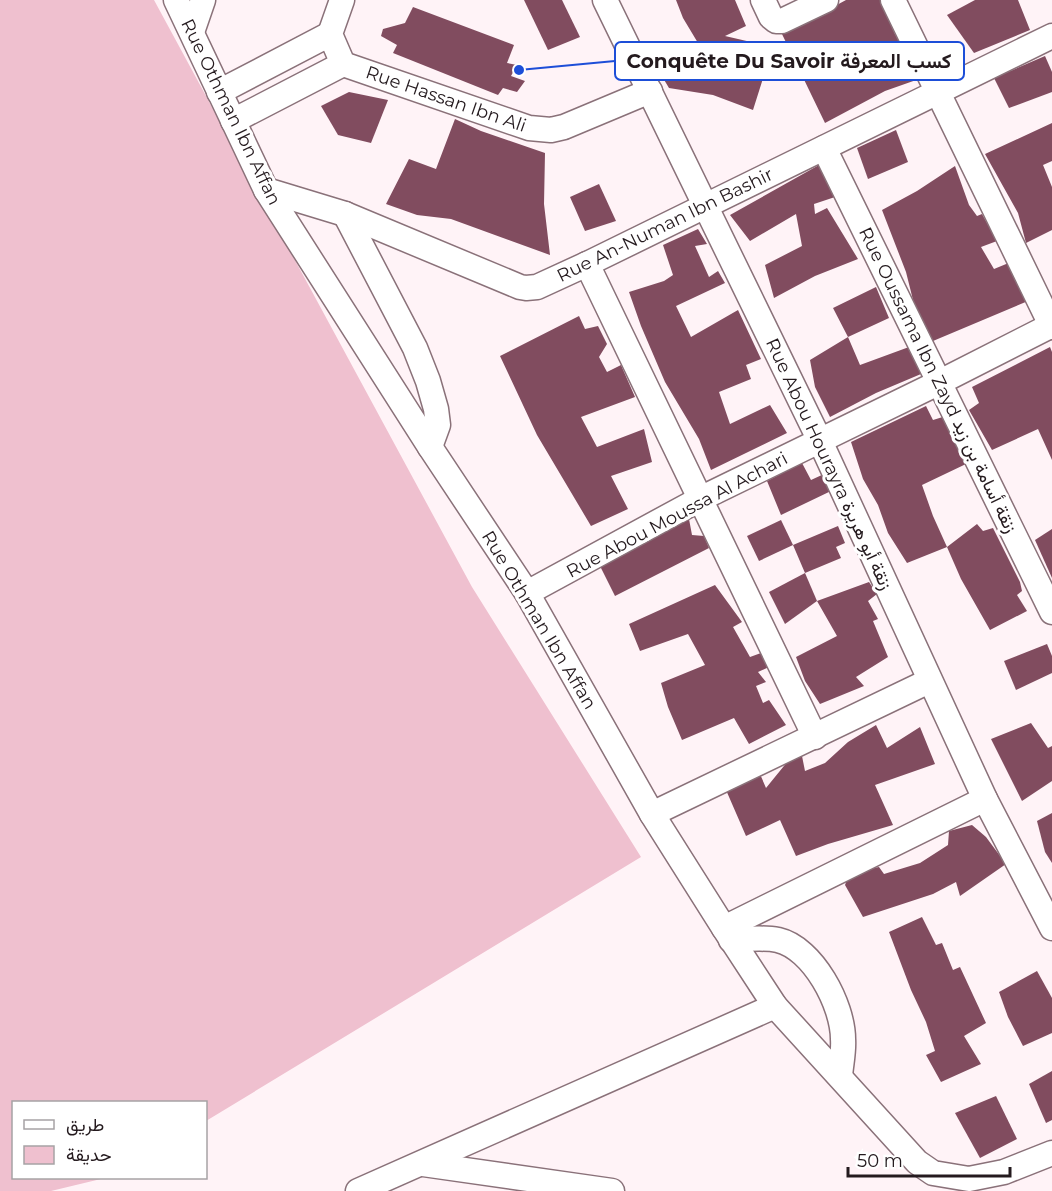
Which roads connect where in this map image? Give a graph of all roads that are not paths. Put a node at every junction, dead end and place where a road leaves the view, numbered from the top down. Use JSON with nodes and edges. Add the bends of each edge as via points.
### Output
{"nodes":[{"id":1,"x":176,"y":0,"type":"edge"},
{"id":2,"x":202,"y":0,"type":"edge"},
{"id":3,"x":342,"y":0,"type":"edge"},
{"id":4,"x":605,"y":0,"type":"edge"},
{"id":5,"x":763,"y":0,"type":"edge"},
{"id":6,"x":826,"y":0,"type":"edge"},
{"id":7,"x":893,"y":0,"type":"edge"},
{"id":8,"x":192,"y":32,"type":"junction"},
{"id":9,"x":330,"y":34,"type":"junction"},
{"id":10,"x":1052,"y":36,"type":"edge"},
{"id":11,"x":343,"y":64,"type":"junction"},
{"id":12,"x":650,"y":91,"type":"junction"},
{"id":13,"x":219,"y":92,"type":"junction"},
{"id":14,"x":939,"y":92,"type":"junction"},
{"id":15,"x":233,"y":121,"type":"junction"},
{"id":16,"x":824,"y":148,"type":"junction"},
{"id":17,"x":266,"y":190,"type":"junction"},
{"id":18,"x":706,"y":205,"type":"junction"},
{"id":19,"x":345,"y":214,"type":"junction"},
{"id":20,"x":587,"y":264,"type":"junction"},
{"id":21,"x":1052,"y":326,"type":"edge"},
{"id":22,"x":940,"y":382,"type":"junction"},
{"id":23,"x":820,"y":441,"type":"junction"},
{"id":24,"x":430,"y":447,"type":"junction"},
{"id":25,"x":700,"y":499,"type":"junction"},
{"id":26,"x":527,"y":593,"type":"junction"},
{"id":27,"x":1052,"y":612,"type":"edge"},
{"id":28,"x":929,"y":681,"type":"junction"},
{"id":29,"x":815,"y":737,"type":"junction"},
{"id":30,"x":985,"y":799,"type":"junction"},
{"id":31,"x":652,"y":814,"type":"junction"},
{"id":32,"x":1052,"y":928,"type":"edge"},
{"id":33,"x":728,"y":934,"type":"junction"},
{"id":34,"x":774,"y":1006,"type":"junction"},
{"id":35,"x":840,"y":1076,"type":"junction"},
{"id":36,"x":1052,"y":1153,"type":"edge"},
{"id":37,"x":423,"y":1164,"type":"junction"},
{"id":38,"x":931,"y":1182,"type":"edge"},
{"id":39,"x":358,"y":1191,"type":"edge"},
{"id":40,"x":611,"y":1191,"type":"edge"}],
"edges":[{"from":1,"to":8,"type":"street","name":"Rue Othman Ibn Affan"},
{"from":2,"to":8,"type":"street"},
{"from":3,"to":9,"type":"street"},
{"from":4,"to":12,"type":"street","name":"Rue Abou Hourayra زنقة أبو هريرة"},
{"from":5,"to":6,"type":"street","via":[[772,19],[782,21]]},
{"from":7,"to":14,"type":"street"},
{"from":8,"to":13,"type":"street","name":"Rue Othman Ibn Affan"},
{"from":9,"to":11,"type":"street","name":"Rue Hassan Ibn Ali"},
{"from":9,"to":13,"type":"street"},
{"from":10,"to":14,"type":"street","name":"Rue An-Numan Ibn Bashir"},
{"from":11,"to":12,"type":"street","name":"Rue Hassan Ibn Ali","via":[[537,130],[564,127]]},
{"from":11,"to":15,"type":"street","name":"Rue Hassan Ibn Ali"},
{"from":12,"to":18,"type":"street","name":"Rue Abou Hourayra زنقة أبو هريرة"},
{"from":13,"to":15,"type":"street","name":"Rue Othman Ibn Affan"},
{"from":14,"to":16,"type":"street","name":"Rue An-Numan Ibn Bashir"},
{"from":14,"to":21,"type":"street"},
{"from":15,"to":17,"type":"street","name":"Rue Othman Ibn Affan"},
{"from":16,"to":18,"type":"street","name":"Rue An-Numan Ibn Bashir"},
{"from":16,"to":22,"type":"street","name":"Rue Oussama Ibn Zayd زنقة أسامة بن زيد"},
{"from":17,"to":19,"type":"street","name":"Rue An-Numan Ibn Bashir"},
{"from":17,"to":24,"type":"street","name":"Rue Othman Ibn Affan"},
{"from":18,"to":20,"type":"street","name":"Rue An-Numan Ibn Bashir"},
{"from":18,"to":23,"type":"street","name":"Rue Abou Hourayra زنقة أبو هريرة"},
{"from":19,"to":20,"type":"street","name":"Rue An-Numan Ibn Bashir","via":[[526,288],[537,287]]},
{"from":19,"to":24,"type":"street","via":[[415,348],[428,381],[438,425]]},
{"from":20,"to":25,"type":"street"},
{"from":21,"to":22,"type":"street","name":"Rue Abou Moussa Al Achari"},
{"from":22,"to":23,"type":"street","name":"Rue Abou Moussa Al Achari"},
{"from":22,"to":27,"type":"street","name":"Rue Oussama Ibn Zayd زنقة أسامة بن زيد"},
{"from":23,"to":25,"type":"street","name":"Rue Abou Moussa Al Achari"},
{"from":23,"to":28,"type":"street","name":"Rue Abou Hourayra زنقة أبو هريرة"},
{"from":24,"to":26,"type":"street","name":"Rue Othman Ibn Affan"},
{"from":25,"to":26,"type":"street","name":"Rue Abou Moussa Al Achari"},
{"from":25,"to":29,"type":"street"},
{"from":26,"to":31,"type":"street","name":"Rue Othman Ibn Affan"},
{"from":28,"to":29,"type":"street"},
{"from":28,"to":30,"type":"street","name":"Rue Abou Hourayra زنقة أبو هريرة"},
{"from":29,"to":31,"type":"street"},
{"from":30,"to":32,"type":"street","name":"Rue Abou Hourayra زنقة أبو هريرة"},
{"from":30,"to":33,"type":"street"},
{"from":31,"to":33,"type":"street","name":"Rue Othman Ibn Affan"},
{"from":33,"to":34,"type":"street","name":"Rue Othman Ibn Affan"},
{"from":33,"to":35,"type":"street","via":[[778,940],[794,946],[811,961],[841,1018]]},
{"from":34,"to":35,"type":"street","name":"Rue Othman Ibn Affan"},
{"from":34,"to":37,"type":"street"},
{"from":35,"to":38,"type":"street","name":"Rue Othman Ibn Affan"},
{"from":36,"to":38,"type":"street","via":[[1004,1172]]},
{"from":37,"to":39,"type":"street"},
{"from":37,"to":40,"type":"street"}]}
